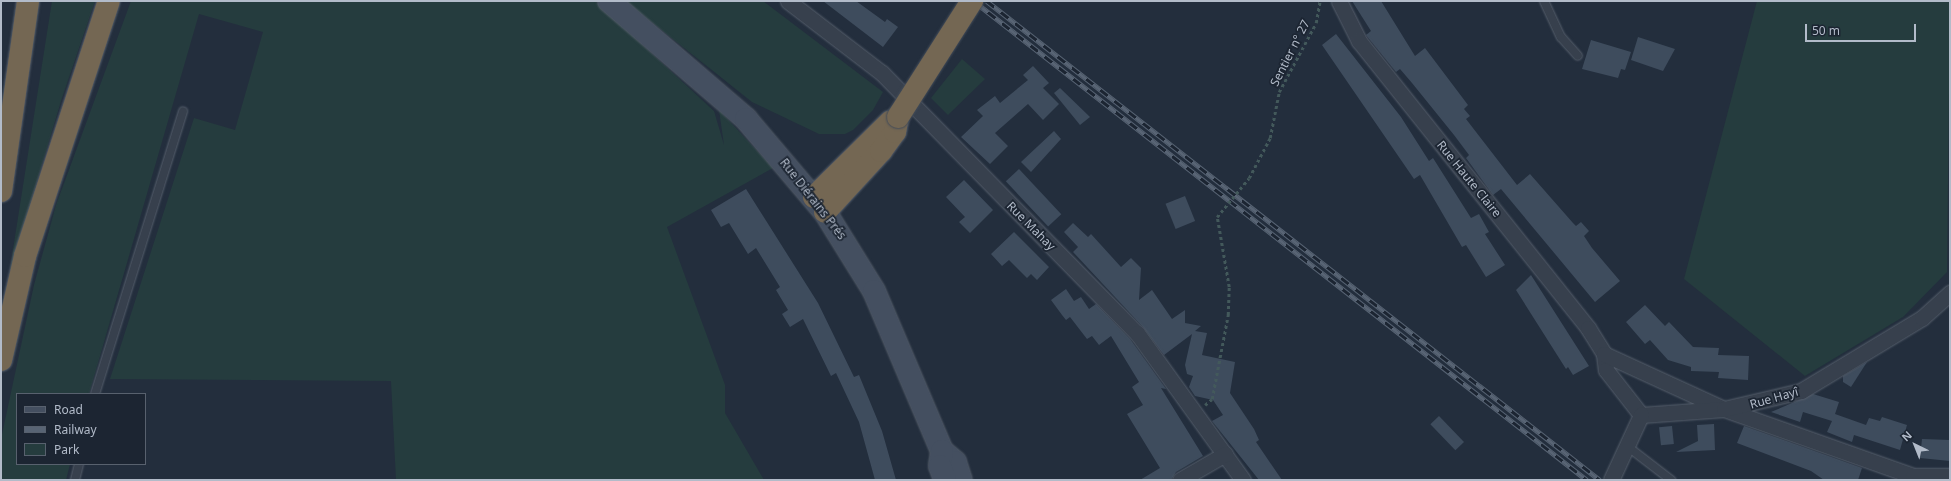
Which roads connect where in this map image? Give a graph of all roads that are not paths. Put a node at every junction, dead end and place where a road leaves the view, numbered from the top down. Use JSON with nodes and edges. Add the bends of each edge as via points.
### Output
{"nodes":[{"id":1,"x":28,"y":1,"type":"edge"},
{"id":2,"x":109,"y":1,"type":"edge"},
{"id":3,"x":609,"y":1,"type":"edge"},
{"id":4,"x":788,"y":1,"type":"edge"},
{"id":5,"x":972,"y":1,"type":"edge"},
{"id":6,"x":1339,"y":1,"type":"edge"},
{"id":7,"x":1544,"y":1,"type":"edge"},
{"id":8,"x":1578,"y":56,"type":"dead end"},
{"id":9,"x":183,"y":111,"type":"dead end"},
{"id":10,"x":1,"y":191,"type":"edge"},
{"id":11,"x":819,"y":205,"type":"junction"},
{"id":12,"x":1950,"y":293,"type":"edge"},
{"id":13,"x":1604,"y":354,"type":"junction"},
{"id":14,"x":1,"y":360,"type":"edge"},
{"id":15,"x":95,"y":393,"type":"edge"},
{"id":16,"x":1724,"y":409,"type":"junction"},
{"id":17,"x":1641,"y":415,"type":"junction"},
{"id":18,"x":1627,"y":446,"type":"junction"},
{"id":19,"x":942,"y":451,"type":"junction"},
{"id":20,"x":1225,"y":454,"type":"junction"},
{"id":21,"x":79,"y":465,"type":"edge"},
{"id":22,"x":1950,"y":476,"type":"edge"},
{"id":23,"x":75,"y":480,"type":"edge"},
{"id":24,"x":945,"y":480,"type":"edge"},
{"id":25,"x":961,"y":480,"type":"edge"},
{"id":26,"x":1180,"y":480,"type":"edge"},
{"id":27,"x":1243,"y":480,"type":"edge"},
{"id":28,"x":1611,"y":480,"type":"edge"},
{"id":29,"x":1671,"y":480,"type":"edge"}],
"edges":[{"from":1,"to":10,"type":"highway"},
{"from":2,"to":14,"type":"highway","via":[[25,256]]},
{"from":3,"to":11,"type":"main road","name":"Rue Diérains Prés","via":[[718,92]]},
{"from":4,"to":20,"type":"street","name":"Rue Mahay","via":[[882,73],[1137,333],[1197,412]]},
{"from":5,"to":11,"type":"highway","bridge":true,"via":[[893,124]]},
{"from":6,"to":13,"type":"street","name":"Rue Haute Claire","via":[[1359,41],[1583,322]]},
{"from":7,"to":8,"type":"lane","via":[[1561,37]]},
{"from":9,"to":15,"type":"lane"},
{"from":11,"to":19,"type":"main road","name":"Rue Diérains Prés","via":[[874,291]]},
{"from":12,"to":16,"type":"street","name":"Rue Hayî","via":[[1922,318],[1801,391]]},
{"from":13,"to":16,"type":"street"},
{"from":13,"to":17,"type":"street","via":[[1606,370]]},
{"from":16,"to":17,"type":"street","name":"Rue Hayî"},
{"from":16,"to":22,"type":"street","via":[[1913,476]]},
{"from":17,"to":18,"type":"street"},
{"from":18,"to":28,"type":"street"},
{"from":18,"to":29,"type":"lane"},
{"from":19,"to":24,"type":"main road","name":"Rue Diérains Prés","via":[[940,466]]},
{"from":19,"to":25,"type":"main road","name":"Rue Diérains Prés","via":[[955,462]]},
{"from":20,"to":26,"type":"street"},
{"from":20,"to":27,"type":"street","name":"Rue Mahay"},
{"from":21,"to":23,"type":"lane"}]}
